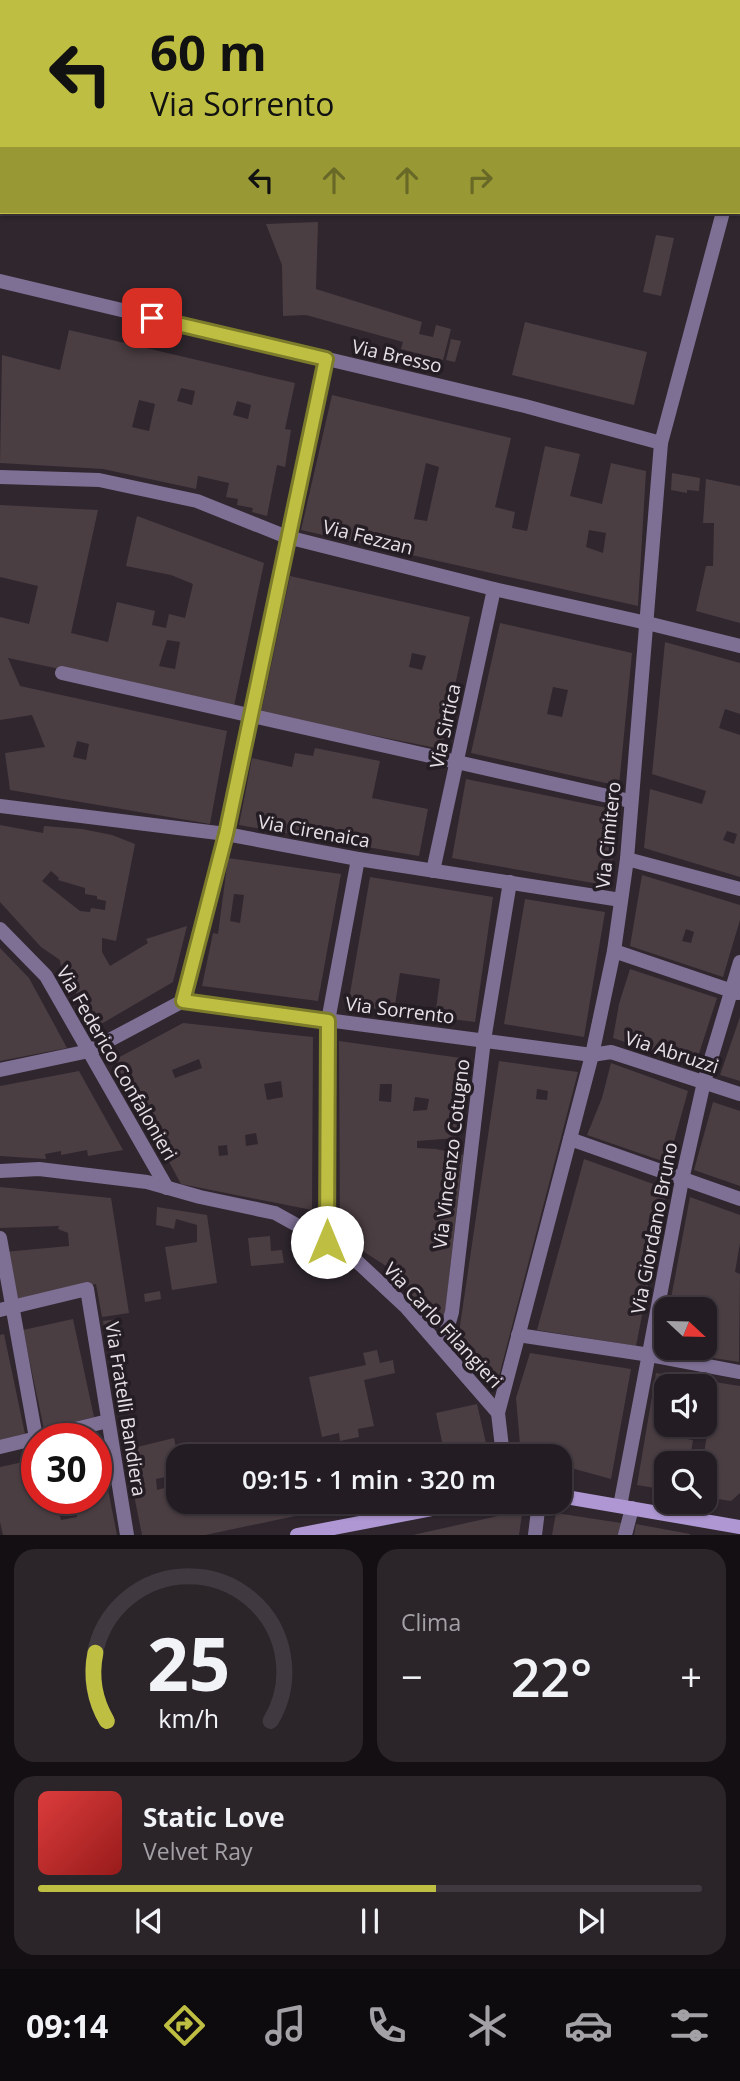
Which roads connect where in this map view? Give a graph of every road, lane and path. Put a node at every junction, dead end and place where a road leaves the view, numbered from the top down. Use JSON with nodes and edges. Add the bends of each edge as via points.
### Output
{"nodes":[{"id":1,"x":722,"y":214,"type":"edge"},
{"id":2,"x":0,"y":283,"type":"edge"},
{"id":3,"x":326,"y":359,"type":"junction"},
{"id":4,"x":661,"y":443,"type":"junction"},
{"id":5,"x":0,"y":477,"type":"edge"},
{"id":6,"x":287,"y":537,"type":"junction"},
{"id":7,"x":494,"y":589,"type":"junction"},
{"id":8,"x":647,"y":623,"type":"junction"},
{"id":9,"x":740,"y":646,"type":"edge"},
{"id":10,"x":62,"y":673,"type":"dead end"},
{"id":11,"x":250,"y":716,"type":"junction"},
{"id":12,"x":457,"y":763,"type":"junction"},
{"id":13,"x":631,"y":802,"type":"junction"},
{"id":14,"x":0,"y":805,"type":"edge"},
{"id":15,"x":226,"y":834,"type":"junction"},
{"id":16,"x":358,"y":859,"type":"junction"},
{"id":17,"x":627,"y":859,"type":"junction"},
{"id":18,"x":433,"y":871,"type":"junction"},
{"id":19,"x":510,"y":883,"type":"junction"},
{"id":20,"x":740,"y":889,"type":"edge"},
{"id":21,"x":621,"y":900,"type":"junction"},
{"id":22,"x":0,"y":929,"type":"edge"},
{"id":23,"x":614,"y":951,"type":"junction"},
{"id":24,"x":740,"y":962,"type":"edge"},
{"id":25,"x":736,"y":992,"type":"edge"},
{"id":26,"x":183,"y":1001,"type":"junction"},
{"id":27,"x":328,"y":1021,"type":"junction"},
{"id":28,"x":484,"y":1040,"type":"junction"},
{"id":29,"x":89,"y":1051,"type":"junction"},
{"id":30,"x":592,"y":1055,"type":"junction"},
{"id":31,"x":0,"y":1070,"type":"edge"},
{"id":32,"x":704,"y":1082,"type":"junction"},
{"id":33,"x":740,"y":1094,"type":"edge"},
{"id":34,"x":570,"y":1139,"type":"junction"},
{"id":35,"x":0,"y":1171,"type":"edge"},
{"id":36,"x":682,"y":1180,"type":"junction"},
{"id":37,"x":167,"y":1188,"type":"junction"},
{"id":38,"x":740,"y":1199,"type":"edge"},
{"id":39,"x":0,"y":1238,"type":"edge"},
{"id":40,"x":327,"y":1242,"type":"junction"},
{"id":41,"x":7,"y":1309,"type":"edge"},
{"id":42,"x":518,"y":1335,"type":"junction"},
{"id":43,"x":442,"y":1347,"type":"junction"},
{"id":44,"x":650,"y":1355,"type":"junction"},
{"id":45,"x":740,"y":1372,"type":"edge"},
{"id":46,"x":498,"y":1413,"type":"junction"},
{"id":47,"x":108,"y":1421,"type":"junction"},
{"id":48,"x":33,"y":1423,"type":"edge"},
{"id":49,"x":100,"y":1423,"type":"edge"},
{"id":50,"x":21,"y":1442,"type":"edge"},
{"id":51,"x":502,"y":1444,"type":"edge"},
{"id":52,"x":0,"y":1447,"type":"edge"},
{"id":53,"x":572,"y":1498,"type":"edge"},
{"id":54,"x":626,"y":1507,"type":"junction"},
{"id":55,"x":417,"y":1514,"type":"edge"},
{"id":56,"x":537,"y":1514,"type":"edge"},
{"id":57,"x":739,"y":1526,"type":"edge"},
{"id":58,"x":712,"y":1529,"type":"edge"},
{"id":59,"x":344,"y":1531,"type":"edge"},
{"id":60,"x":127,"y":1535,"type":"edge"},
{"id":61,"x":297,"y":1535,"type":"edge"},
{"id":62,"x":534,"y":1535,"type":"edge"},
{"id":63,"x":625,"y":1535,"type":"edge"}],
"edges":[{"from":1,"to":4,"type":"street","name":"Via Cimitero"},
{"from":2,"to":3,"type":"street","name":"Via Bresso"},
{"from":3,"to":4,"type":"street","name":"Via Bresso"},
{"from":3,"to":6,"type":"street"},
{"from":4,"to":8,"type":"street","name":"Via Cimitero"},
{"from":5,"to":6,"type":"street","name":"Via Fezzan","via":[[99,480],[197,501]]},
{"from":6,"to":7,"type":"street","name":"Via Fezzan"},
{"from":6,"to":11,"type":"street"},
{"from":7,"to":8,"type":"street","name":"Via Fezzan"},
{"from":7,"to":12,"type":"street","name":"Via Sirtica"},
{"from":8,"to":9,"type":"street","name":"Via Fezzan"},
{"from":8,"to":13,"type":"street","name":"Via Cimitero"},
{"from":10,"to":11,"type":"street"},
{"from":11,"to":12,"type":"street"},
{"from":11,"to":15,"type":"street"},
{"from":12,"to":13,"type":"street"},
{"from":12,"to":18,"type":"street","name":"Via Sirtica"},
{"from":13,"to":17,"type":"street","name":"Via Cimitero"},
{"from":14,"to":15,"type":"street","name":"Via Cirenaica"},
{"from":15,"to":16,"type":"street","name":"Via Cirenaica"},
{"from":15,"to":26,"type":"street"},
{"from":16,"to":18,"type":"street","name":"Via Cirenaica"},
{"from":16,"to":27,"type":"street"},
{"from":17,"to":20,"type":"street"},
{"from":17,"to":21,"type":"street","name":"Via Cimitero"},
{"from":18,"to":19,"type":"street","name":"Via Cirenaica"},
{"from":19,"to":21,"type":"street","name":"Via Cirenaica"},
{"from":19,"to":28,"type":"street","name":"Via Vincenzo Cotugno"},
{"from":21,"to":23,"type":"street","name":"Via Cimitero"},
{"from":22,"to":29,"type":"street","name":"Via Federico Confalonieri","via":[[46,976]]},
{"from":23,"to":25,"type":"street"},
{"from":23,"to":30,"type":"street","name":"Via Cimitero"},
{"from":24,"to":25,"type":"street","name":"Via Giordano Bruno"},
{"from":25,"to":32,"type":"street","name":"Via Giordano Bruno"},
{"from":26,"to":27,"type":"street","name":"Via Sorrento"},
{"from":26,"to":29,"type":"street"},
{"from":27,"to":28,"type":"street","name":"Via Sorrento"},
{"from":27,"to":40,"type":"street"},
{"from":28,"to":30,"type":"street","name":"Via Sorrento"},
{"from":28,"to":43,"type":"street","name":"Via Vincenzo Cotugno","via":[[452,1312]]},
{"from":29,"to":31,"type":"street"},
{"from":29,"to":37,"type":"street","name":"Via Federico Confalonieri"},
{"from":30,"to":32,"type":"street","name":"Via Abruzzi","via":[[611,1052]]},
{"from":30,"to":34,"type":"street","name":"Via Cimitero"},
{"from":32,"to":33,"type":"street","name":"Via Abruzzi"},
{"from":32,"to":36,"type":"street","name":"Via Giordano Bruno"},
{"from":34,"to":36,"type":"street"},
{"from":34,"to":42,"type":"street","name":"Via Cimitero"},
{"from":35,"to":37,"type":"street","name":"Via Carlo Filangieri","via":[[39,1169]]},
{"from":36,"to":38,"type":"street"},
{"from":36,"to":44,"type":"street","name":"Via Giordano Bruno"},
{"from":37,"to":40,"type":"street","name":"Via Carlo Filangieri","via":[[275,1213]]},
{"from":39,"to":41,"type":"street"},
{"from":40,"to":43,"type":"street","name":"Via Carlo Filangieri","via":[[349,1254]]},
{"from":41,"to":47,"type":"street","name":"Via Fratelli Bandiera","via":[[87,1289]]},
{"from":41,"to":48,"type":"street"},
{"from":42,"to":44,"type":"street"},
{"from":42,"to":46,"type":"street","name":"Via Cimitero"},
{"from":43,"to":46,"type":"street","name":"Via Carlo Filangieri"},
{"from":44,"to":45,"type":"street"},
{"from":44,"to":54,"type":"street","name":"Via Giordano Bruno"},
{"from":46,"to":51,"type":"street","name":"Via Cimitero"},
{"from":47,"to":49,"type":"street"},
{"from":47,"to":60,"type":"street","name":"Via Fratelli Bandiera"},
{"from":50,"to":52,"type":"street"},
{"from":53,"to":54,"type":"street"},
{"from":54,"to":58,"type":"street"},
{"from":54,"to":63,"type":"street","name":"Via Giordano Bruno"},
{"from":55,"to":59,"type":"street"},
{"from":56,"to":62,"type":"street"},
{"from":57,"to":58,"type":"street"},
{"from":59,"to":61,"type":"street"}]}
